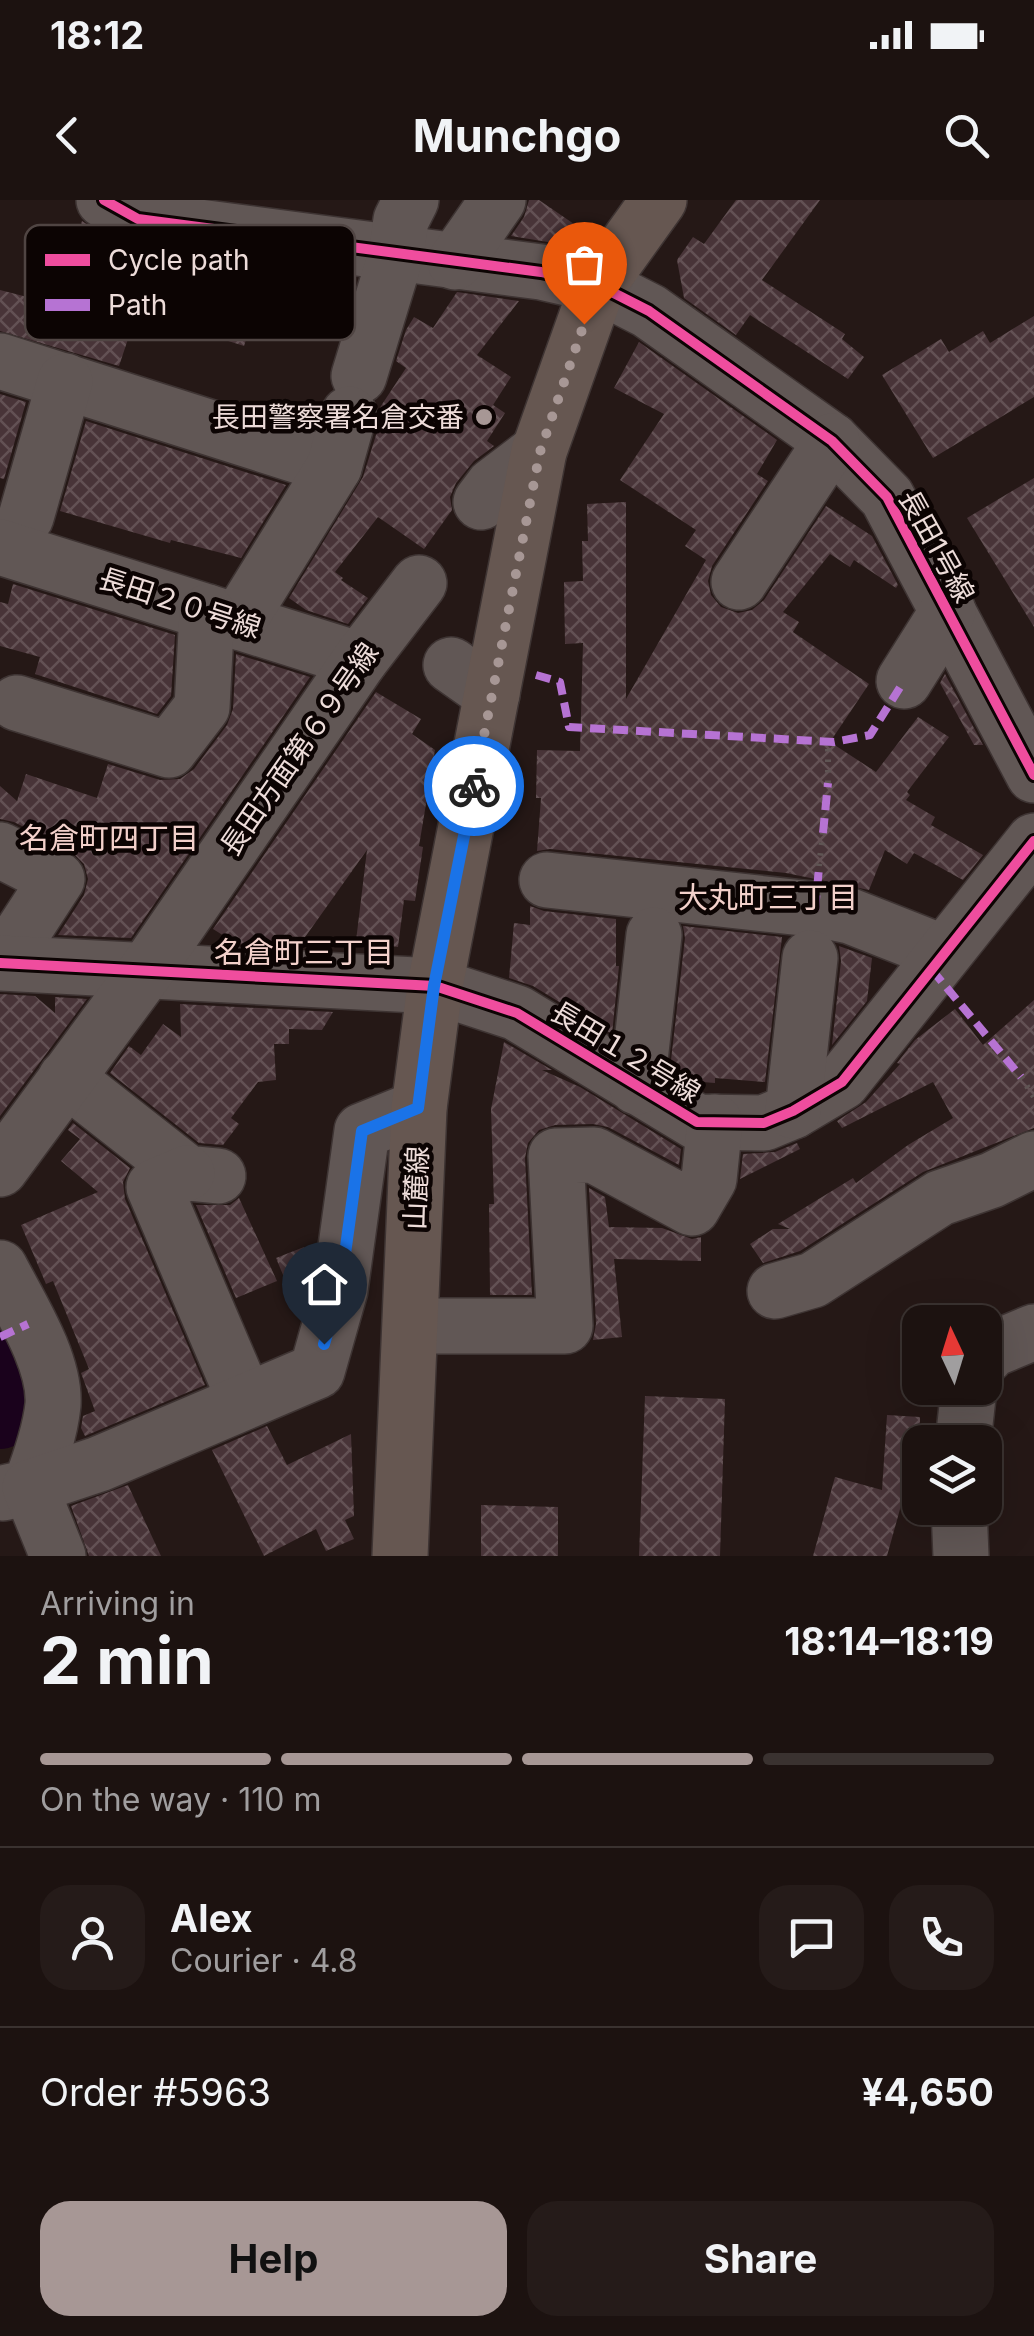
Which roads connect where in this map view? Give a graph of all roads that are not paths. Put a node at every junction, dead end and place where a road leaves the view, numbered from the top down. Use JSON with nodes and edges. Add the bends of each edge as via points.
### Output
{"nodes":[{"id":1,"x":104,"y":200,"type":"edge"},
{"id":2,"x":411,"y":200,"type":"edge"},
{"id":3,"x":498,"y":200,"type":"edge"},
{"id":4,"x":659,"y":200,"type":"edge"},
{"id":5,"x":182,"y":225,"type":"edge"},
{"id":6,"x":355,"y":248,"type":"edge"},
{"id":7,"x":396,"y":254,"type":"junction"},
{"id":8,"x":454,"y":262,"type":"junction"},
{"id":9,"x":598,"y":285,"type":"junction"},
{"id":10,"x":0,"y":361,"type":"edge"},
{"id":11,"x":65,"y":381,"type":"junction"},
{"id":12,"x":832,"y":442,"type":"junction"},
{"id":13,"x":540,"y":452,"type":"junction"},
{"id":14,"x":334,"y":467,"type":"junction"},
{"id":15,"x":480,"y":502,"type":"dead end"},
{"id":16,"x":13,"y":532,"type":"edge"},
{"id":17,"x":739,"y":582,"type":"dead end"},
{"id":18,"x":948,"y":610,"type":"junction"},
{"id":19,"x":223,"y":617,"type":"junction"},
{"id":20,"x":389,"y":622,"type":"joint"},
{"id":21,"x":904,"y":681,"type":"dead end"},
{"id":22,"x":17,"y":704,"type":"dead end"},
{"id":23,"x":1034,"y":774,"type":"edge"},
{"id":24,"x":1034,"y":840,"type":"edge"},
{"id":25,"x":0,"y":850,"type":"edge"},
{"id":26,"x":547,"y":880,"type":"dead end"},
{"id":27,"x":654,"y":934,"type":"dead end"},
{"id":28,"x":944,"y":953,"type":"junction"},
{"id":29,"x":810,"y":958,"type":"dead end"},
{"id":30,"x":2,"y":962,"type":"edge"},
{"id":31,"x":146,"y":971,"type":"junction"},
{"id":32,"x":434,"y":986,"type":"junction"},
{"id":33,"x":66,"y":1078,"type":"junction"},
{"id":34,"x":637,"y":1087,"type":"junction"},
{"id":35,"x":418,"y":1108,"type":"junction"},
{"id":36,"x":793,"y":1111,"type":"junction"},
{"id":37,"x":715,"y":1122,"type":"junction"},
{"id":38,"x":1034,"y":1159,"type":"edge"},
{"id":39,"x":0,"y":1169,"type":"edge"},
{"id":40,"x":0,"y":1268,"type":"edge"},
{"id":41,"x":775,"y":1292,"type":"dead end"},
{"id":42,"x":411,"y":1326,"type":"junction"},
{"id":43,"x":1034,"y":1332,"type":"edge"},
{"id":44,"x":1002,"y":1345,"type":"edge"},
{"id":45,"x":245,"y":1400,"type":"junction"},
{"id":46,"x":15,"y":1490,"type":"edge"},
{"id":47,"x":960,"y":1525,"type":"edge"},
{"id":48,"x":58,"y":1556,"type":"edge"},
{"id":49,"x":400,"y":1556,"type":"edge"},
{"id":50,"x":961,"y":1556,"type":"edge"}],
"edges":[{"from":1,"to":5,"type":"street","name":"長田1号線","via":[[138,219]]},
{"from":2,"to":7,"type":"street"},
{"from":3,"to":8,"type":"street"},
{"from":4,"to":9,"type":"main road","name":"山麓線"},
{"from":6,"to":7,"type":"street","name":"長田1号線"},
{"from":7,"to":8,"type":"street","name":"長田1号線"},
{"from":7,"to":14,"type":"street"},
{"from":8,"to":9,"type":"street","name":"長田1号線"},
{"from":9,"to":12,"type":"street","name":"長田1号線","via":[[649,311]]},
{"from":9,"to":13,"type":"main road","name":"山麓線"},
{"from":10,"to":11,"type":"street"},
{"from":11,"to":14,"type":"street"},
{"from":11,"to":16,"type":"street"},
{"from":12,"to":17,"type":"street"},
{"from":12,"to":18,"type":"street","name":"長田1号線","via":[[888,497]]},
{"from":13,"to":15,"type":"street"},
{"from":13,"to":32,"type":"main road","name":"山麓線","via":[[472,679]]},
{"from":14,"to":19,"type":"street"},
{"from":16,"to":19,"type":"street","name":"長田２０号線"},
{"from":18,"to":21,"type":"street"},
{"from":18,"to":23,"type":"street","name":"長田1号線"},
{"from":19,"to":20,"type":"street","name":"長田２０号線"},
{"from":19,"to":22,"type":"street","via":[[202,706],[169,750]]},
{"from":20,"to":31,"type":"street","name":"長田方面第６９号線"},
{"from":24,"to":28,"type":"street","name":"長田１２号線"},
{"from":25,"to":30,"type":"street","via":[[57,879]]},
{"from":26,"to":28,"type":"street","via":[[821,910]]},
{"from":27,"to":34,"type":"street"},
{"from":28,"to":36,"type":"street","name":"長田１２号線","via":[[842,1082]]},
{"from":29,"to":36,"type":"street"},
{"from":30,"to":31,"type":"street","name":"長田１２号線"},
{"from":31,"to":32,"type":"street","name":"長田１２号線"},
{"from":31,"to":33,"type":"street","name":"長田方面第６９号線"},
{"from":32,"to":34,"type":"street","name":"長田１２号線","via":[[517,1013]]},
{"from":32,"to":35,"type":"main road","name":"山麓線"},
{"from":33,"to":39,"type":"street","name":"長田方面第６９号線"},
{"from":33,"to":45,"type":"street","via":[[203,1174],[154,1188]]},
{"from":34,"to":37,"type":"street","name":"長田１２号線","via":[[697,1122]]},
{"from":35,"to":42,"type":"main road","name":"山麓線"},
{"from":35,"to":45,"type":"street","via":[[362,1131],[340,1290],[317,1370]]},
{"from":36,"to":37,"type":"street","name":"長田１２号線","via":[[764,1122]]},
{"from":37,"to":42,"type":"street","via":[[709,1179],[692,1208],[594,1155],[556,1156],[565,1326]]},
{"from":38,"to":41,"type":"street","via":[[940,1198],[813,1280]]},
{"from":40,"to":46,"type":"street","via":[[43,1354],[53,1402],[44,1453]]},
{"from":42,"to":49,"type":"main road","name":"山麓線"},
{"from":43,"to":44,"type":"street"},
{"from":45,"to":46,"type":"street","via":[[98,1464]]},
{"from":46,"to":48,"type":"street"},
{"from":47,"to":50,"type":"street"}]}
